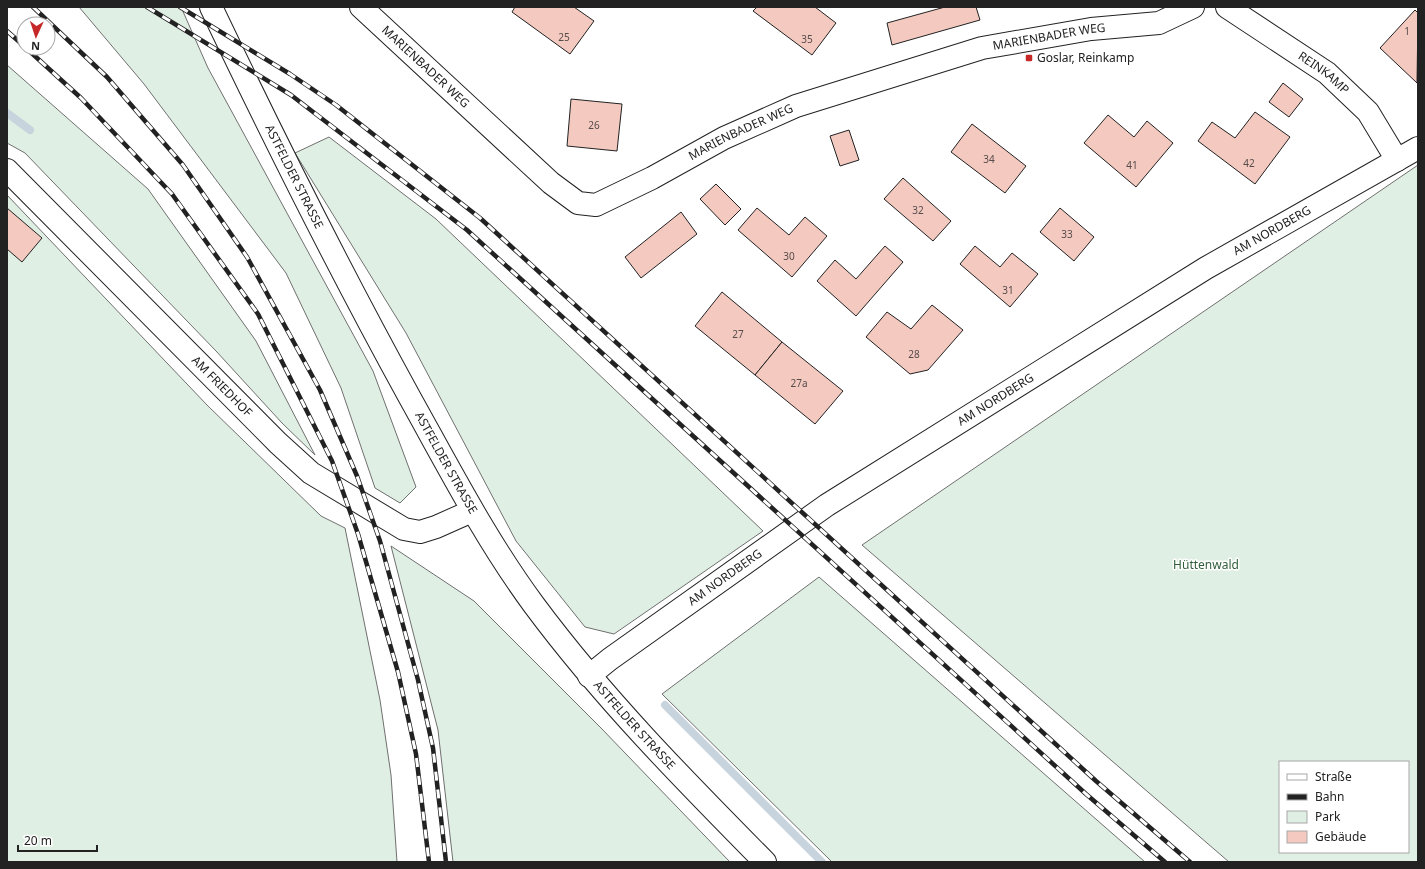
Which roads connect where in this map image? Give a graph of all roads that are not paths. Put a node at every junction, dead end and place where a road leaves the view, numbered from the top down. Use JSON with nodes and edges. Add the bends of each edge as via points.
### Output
{"nodes":[{"id":1,"x":211,"y":7,"type":"edge"},
{"id":2,"x":361,"y":7,"type":"edge"},
{"id":3,"x":1192,"y":7,"type":"edge"},
{"id":4,"x":1227,"y":7,"type":"edge"},
{"id":5,"x":1418,"y":148,"type":"edge"},
{"id":6,"x":1397,"y":160,"type":"junction"},
{"id":7,"x":7,"y":170,"type":"edge"},
{"id":8,"x":472,"y":511,"type":"junction"},
{"id":9,"x":589,"y":676,"type":"junction"},
{"id":10,"x":765,"y":862,"type":"edge"}],
"edges":[{"from":1,"to":8,"type":"street","name":"ASTFELDER STRASSE","via":[[309,209]]},
{"from":2,"to":3,"type":"street","name":"MARIENBADER WEG","via":[[551,183],[578,203],[596,204],[652,178],[724,138],[796,106],[982,48],[1091,29],[1159,23]]},
{"from":4,"to":6,"type":"street","name":"REINKAMP","via":[[1327,73],[1368,112]]},
{"from":5,"to":6,"type":"street","name":"AM NORDBERG"},
{"from":6,"to":9,"type":"street","name":"AM NORDBERG","via":[[1206,268],[826,505]]},
{"from":7,"to":8,"type":"street","name":"AM FRIEDHOF","via":[[278,443],[312,473],[404,529],[420,532]]},
{"from":8,"to":9,"type":"street","name":"ASTFELDER STRASSE","via":[[534,605]]},
{"from":9,"to":10,"type":"street","name":"ASTFELDER STRASSE","via":[[669,764]]}]}
